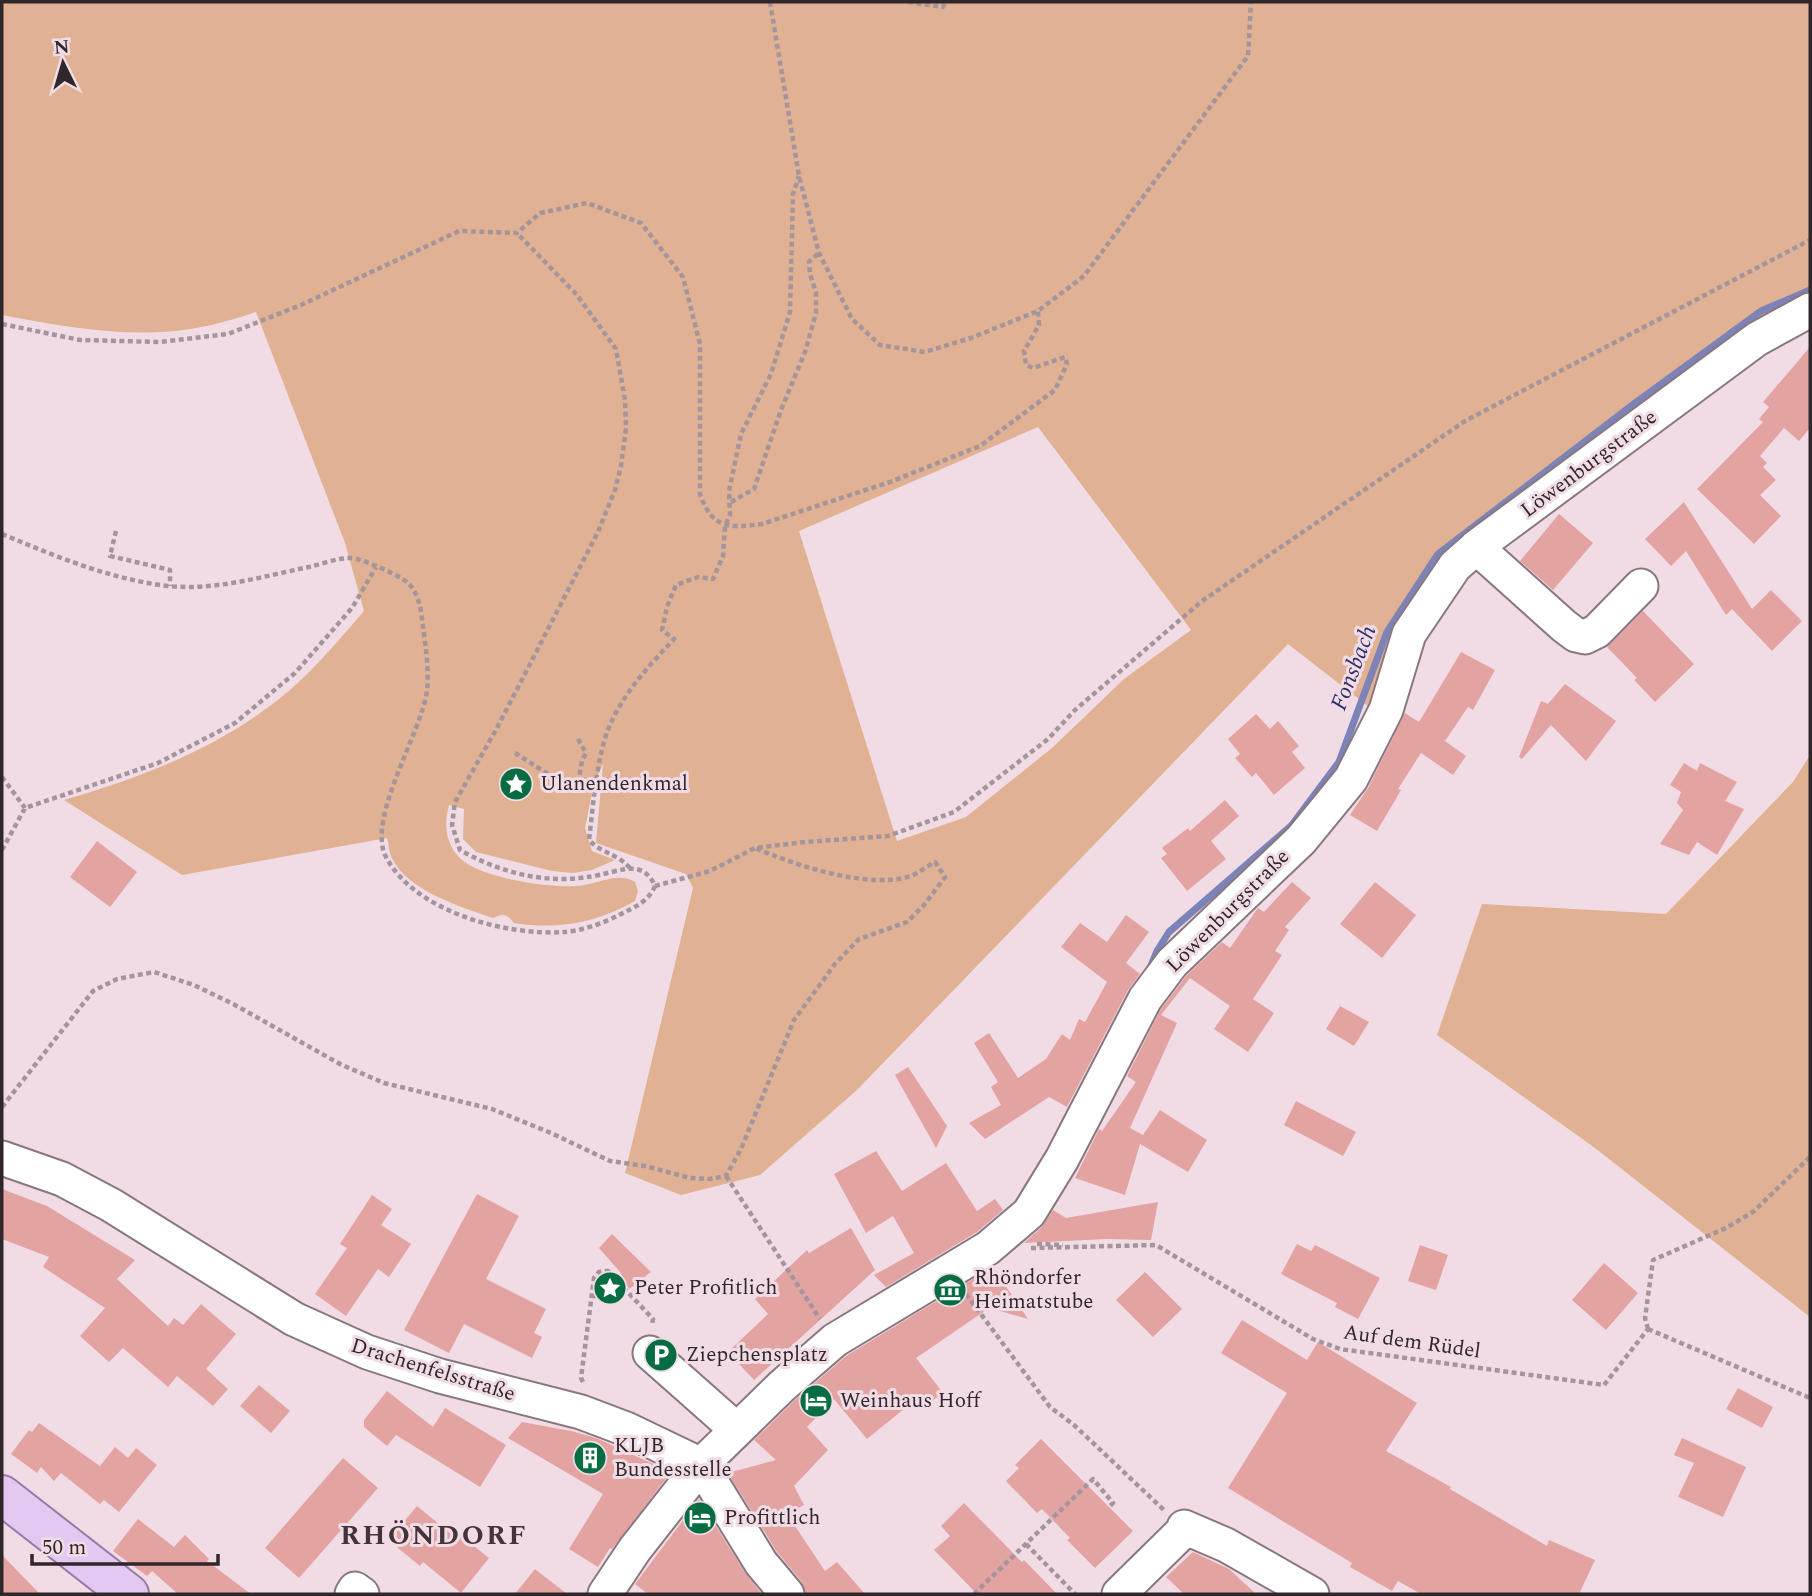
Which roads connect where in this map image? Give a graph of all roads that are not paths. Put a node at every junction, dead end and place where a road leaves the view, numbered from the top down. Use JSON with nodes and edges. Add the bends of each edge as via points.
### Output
{"nodes":[{"id":1,"x":1810,"y":310,"type":"edge"},
{"id":2,"x":1476,"y":547,"type":"junction"},
{"id":3,"x":1641,"y":586,"type":"dead end"},
{"id":4,"x":2,"y":1158,"type":"edge"},
{"id":5,"x":650,"y":1353,"type":"dead end"},
{"id":6,"x":737,"y":1430,"type":"junction"},
{"id":7,"x":701,"y":1465,"type":"junction"},
{"id":8,"x":2,"y":1495,"type":"edge"},
{"id":9,"x":129,"y":1594,"type":"edge"},
{"id":10,"x":352,"y":1594,"type":"edge"},
{"id":11,"x":362,"y":1594,"type":"edge"},
{"id":12,"x":605,"y":1594,"type":"edge"},
{"id":13,"x":787,"y":1594,"type":"edge"},
{"id":14,"x":1119,"y":1594,"type":"edge"},
{"id":15,"x":1312,"y":1594,"type":"edge"}],
"edges":[{"from":1,"to":2,"type":"street","name":"Löwenburgstraße","via":[[1757,338]]},
{"from":2,"to":3,"type":"street","via":[[1576,635],[1585,637],[1597,631]]},
{"from":2,"to":6,"type":"street","name":"Löwenburgstraße","via":[[1455,566],[1409,634],[1386,710],[1351,779],[1301,840],[1172,962],[1145,999],[1029,1213],[991,1245],[835,1340]]},
{"from":4,"to":7,"type":"street","name":"Drachenfelsstraße","via":[[62,1179],[111,1205],[294,1319],[367,1352],[581,1412]]},
{"from":5,"to":6,"type":"street"},
{"from":6,"to":7,"type":"street","name":"Löwenburgstraße"},
{"from":7,"to":12,"type":"street","name":"Löwenburgstraße"},
{"from":7,"to":13,"type":"street","via":[[761,1563]]},
{"from":8,"to":9,"type":"main road"},
{"from":10,"to":11,"type":"street","via":[[355,1589]]},
{"from":14,"to":15,"type":"street","via":[[1184,1527],[1226,1545]]}]}
